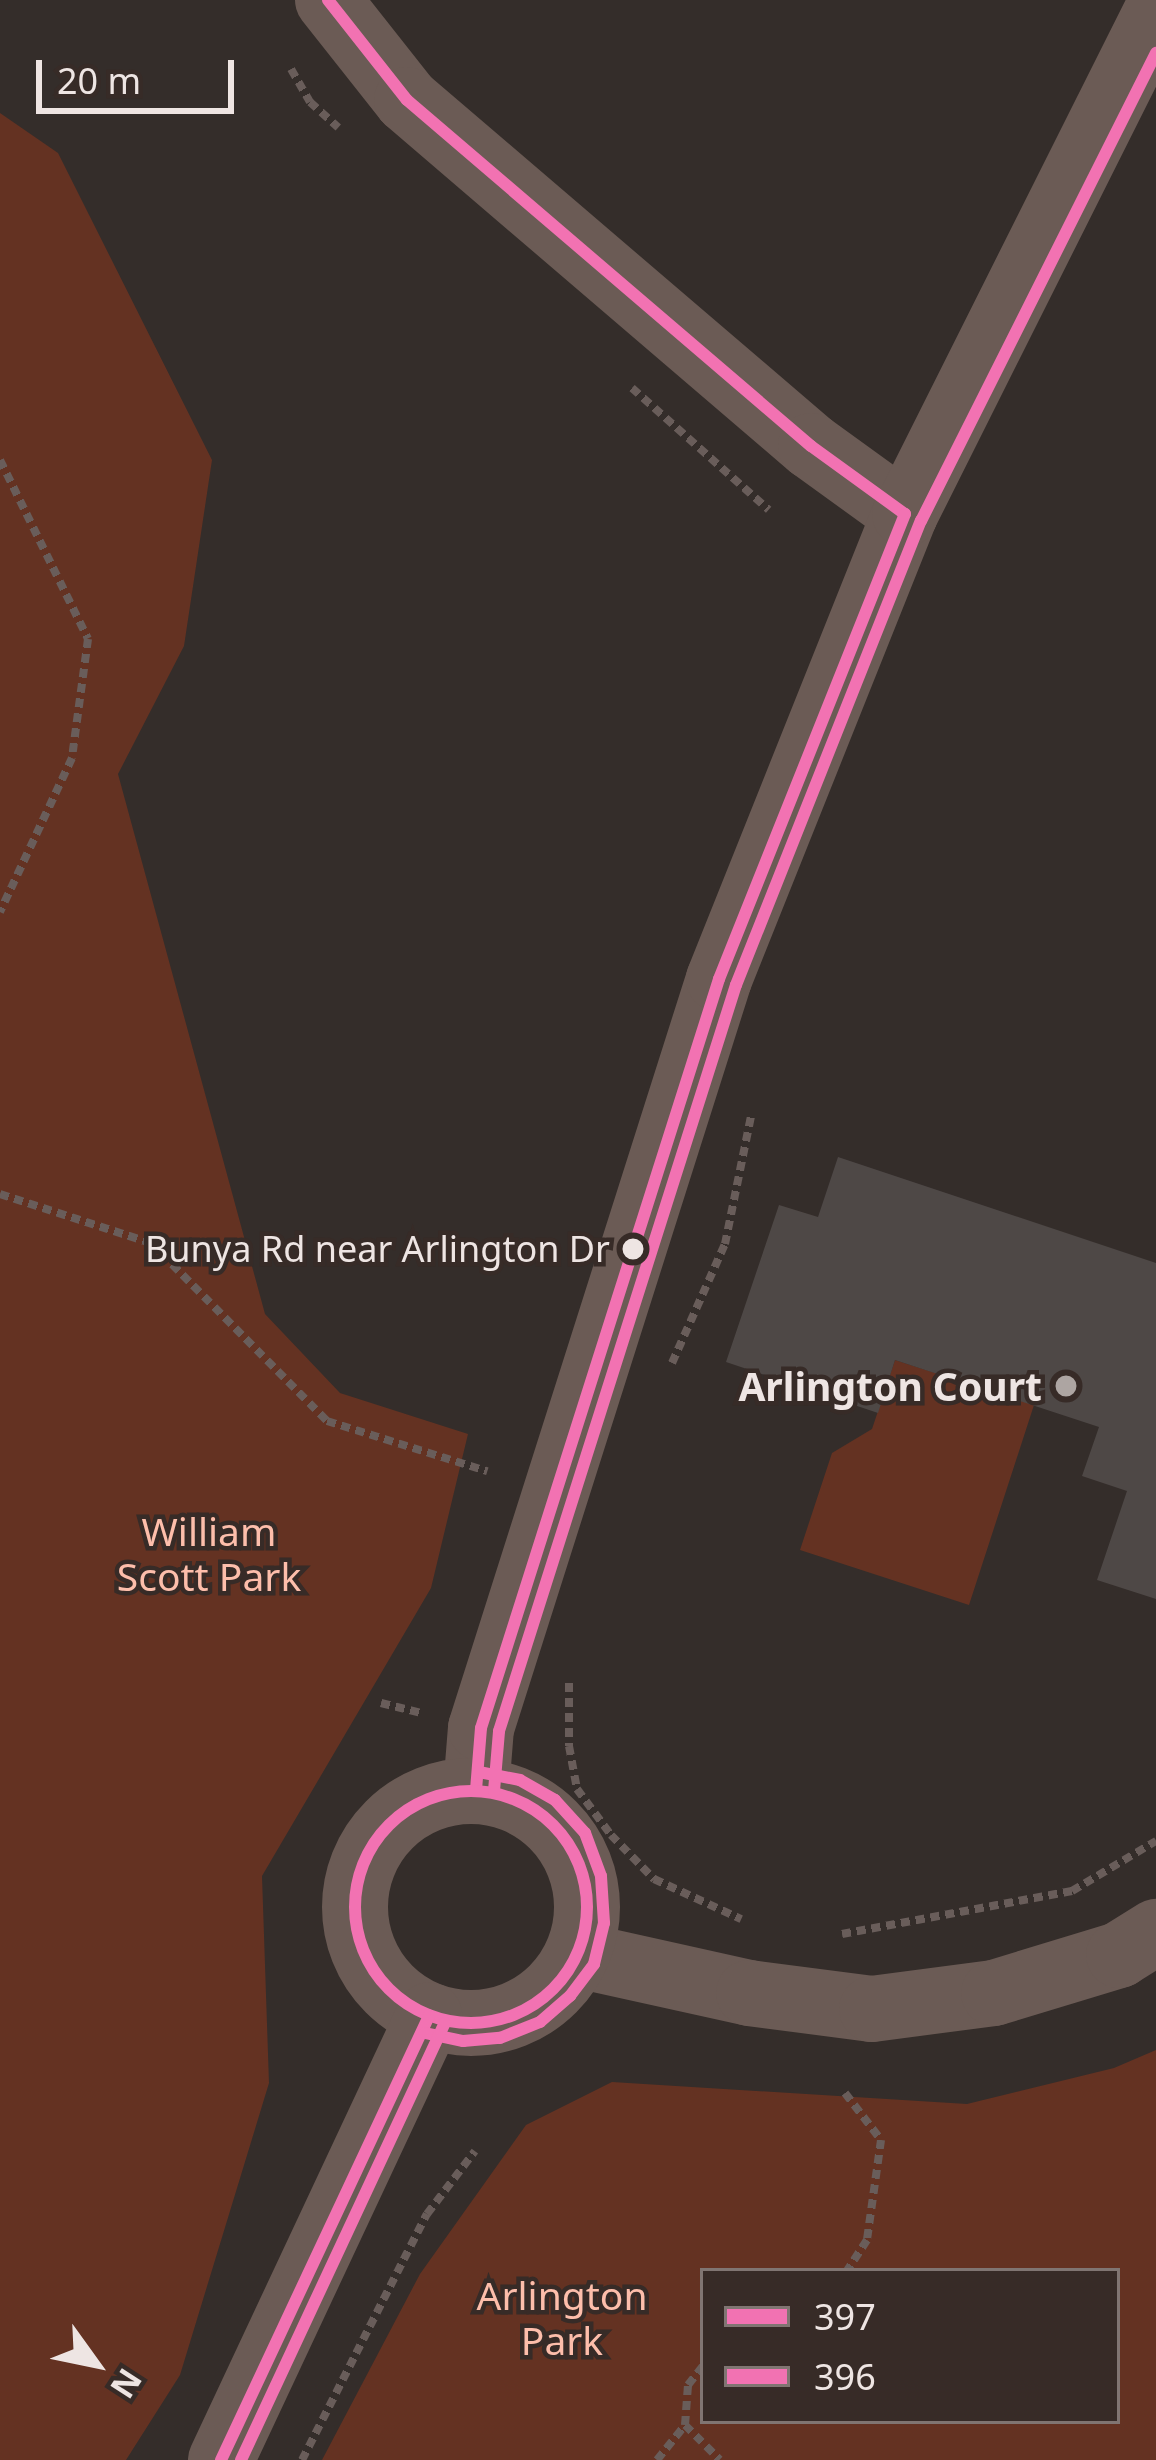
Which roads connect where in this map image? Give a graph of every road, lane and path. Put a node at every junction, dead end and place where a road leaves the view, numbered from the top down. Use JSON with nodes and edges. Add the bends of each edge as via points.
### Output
{"nodes":[{"id":1,"x":328,"y":0,"type":"edge"},
{"id":2,"x":1156,"y":14,"type":"edge"},
{"id":3,"x":0,"y":460,"type":"edge"},
{"id":4,"x":905,"y":514,"type":"junction"},
{"id":5,"x":0,"y":912,"type":"edge"},
{"id":6,"x":0,"y":1194,"type":"edge"},
{"id":7,"x":487,"y":1471,"type":"dead end"},
{"id":8,"x":569,"y":1746,"type":"dead end"},
{"id":9,"x":476,"y":1790,"type":"junction"},
{"id":10,"x":1156,"y":1840,"type":"edge"},
{"id":11,"x":751,"y":1924,"type":"dead end"},
{"id":12,"x":1156,"y":1932,"type":"edge"},
{"id":13,"x":825,"y":1940,"type":"dead end"},
{"id":14,"x":578,"y":1955,"type":"junction"},
{"id":15,"x":429,"y":2015,"type":"junction"},
{"id":16,"x":845,"y":2093,"type":"dead end"},
{"id":17,"x":475,"y":2151,"type":"dead end"},
{"id":18,"x":849,"y":2268,"type":"edge"},
{"id":19,"x":700,"y":2370,"type":"edge"},
{"id":20,"x":685,"y":2425,"type":"junction"},
{"id":21,"x":221,"y":2460,"type":"edge"},
{"id":22,"x":302,"y":2460,"type":"edge"},
{"id":23,"x":657,"y":2460,"type":"edge"},
{"id":24,"x":720,"y":2460,"type":"edge"}],
"edges":[{"from":1,"to":4,"type":"street","via":[[407,100],[811,446]]},
{"from":2,"to":4,"type":"street"},
{"from":3,"to":5,"type":"path","via":[[88,638],[72,758]]},
{"from":4,"to":9,"type":"street","via":[[719,979],[481,1728]]},
{"from":6,"to":7,"type":"path","via":[[151,1244],[327,1421]]},
{"from":8,"to":11,"type":"path","via":[[578,1789],[654,1880]]},
{"from":9,"to":14,"type":"street","via":[[513,1797],[546,1816],[571,1845],[587,1918]]},
{"from":9,"to":15,"type":"street","via":[[440,1794],[407,1810],[380,1834],[359,1884],[359,1937],[373,1971]]},
{"from":10,"to":13,"type":"path","via":[[1072,1891]]},
{"from":12,"to":14,"type":"street","via":[[1118,1955],[994,1993],[872,2009],[749,1993]]},
{"from":14,"to":15,"type":"street","via":[[531,2007],[463,2023]]},
{"from":15,"to":21,"type":"street"},
{"from":16,"to":18,"type":"path","via":[[881,2140],[867,2240]]},
{"from":17,"to":22,"type":"path","via":[[427,2214]]},
{"from":19,"to":20,"type":"path","via":[[688,2385]]},
{"from":20,"to":23,"type":"path"},
{"from":20,"to":24,"type":"path"}]}
